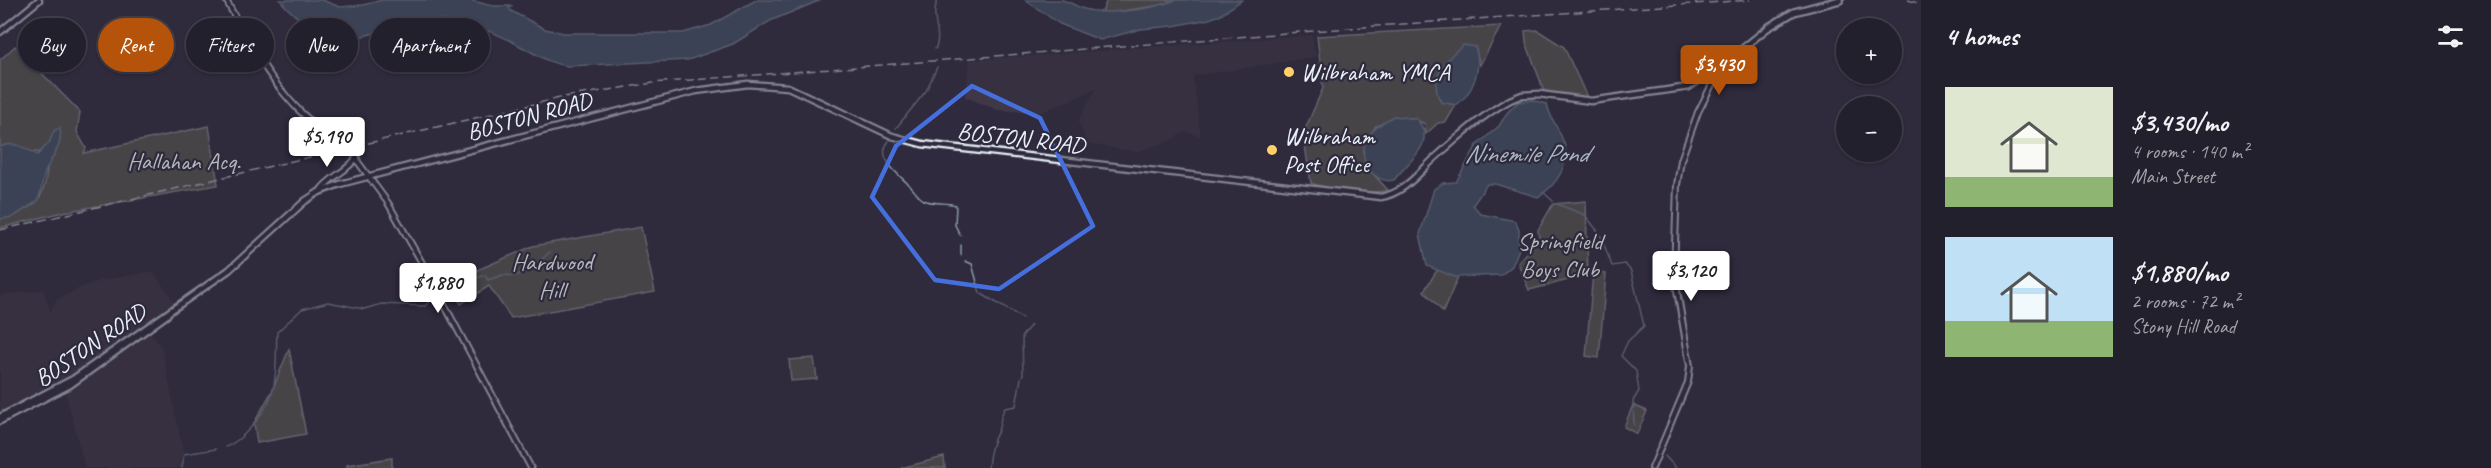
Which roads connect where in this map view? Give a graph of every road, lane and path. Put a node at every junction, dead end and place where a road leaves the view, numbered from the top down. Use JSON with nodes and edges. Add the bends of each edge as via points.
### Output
{"nodes":[{"id":1,"x":39,"y":0,"type":"edge"},
{"id":2,"x":226,"y":0,"type":"edge"},
{"id":3,"x":1840,"y":0,"type":"edge"},
{"id":4,"x":1769,"y":27,"type":"joint"},
{"id":5,"x":0,"y":32,"type":"edge"},
{"id":6,"x":1722,"y":65,"type":"junction"},
{"id":7,"x":356,"y":157,"type":"junction"},
{"id":8,"x":369,"y":177,"type":"junction"},
{"id":9,"x":319,"y":192,"type":"junction"},
{"id":10,"x":0,"y":419,"type":"edge"},
{"id":11,"x":531,"y":468,"type":"edge"},
{"id":12,"x":1652,"y":468,"type":"edge"}],
"edges":[{"from":1,"to":5,"type":"main road"},
{"from":2,"to":7,"type":"main road","via":[[286,97],[324,132],[350,130]]},
{"from":3,"to":4,"type":"highway","name":"BOSTON ROAD","via":[[1794,12]]},
{"from":4,"to":6,"type":"main road","name":"BOSTON ROAD"},
{"from":6,"to":8,"type":"main road","name":"BOSTON ROAD","via":[[1682,88],[1591,101],[1539,94],[1514,98],[1437,156],[1405,186],[1381,197],[922,144],[892,136],[796,89],[768,84],[696,91]]},
{"from":6,"to":12,"type":"main road","via":[[1698,112],[1678,173],[1674,269],[1690,366],[1684,391]]},
{"from":7,"to":8,"type":"main road"},
{"from":7,"to":9,"type":"main road"},
{"from":8,"to":9,"type":"main road","name":"BOSTON ROAD"},
{"from":8,"to":11,"type":"main road","via":[[440,294]]},
{"from":9,"to":10,"type":"main road","name":"BOSTON ROAD","via":[[298,206],[240,261],[70,385]]}]}
